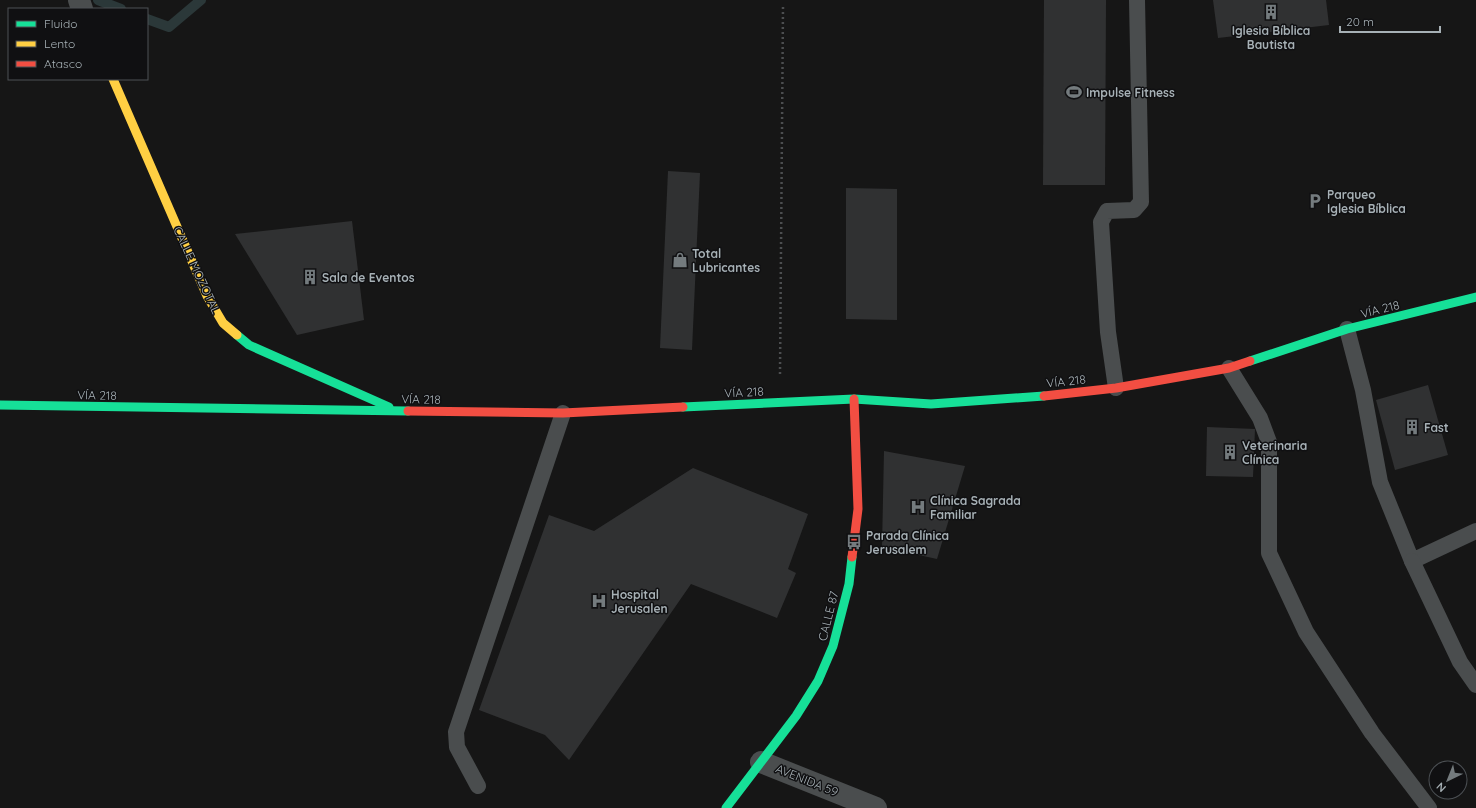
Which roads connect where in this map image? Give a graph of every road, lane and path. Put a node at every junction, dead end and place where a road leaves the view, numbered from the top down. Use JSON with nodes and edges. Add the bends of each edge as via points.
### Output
{"nodes":[{"id":1,"x":1137,"y":0,"type":"edge"},
{"id":2,"x":783,"y":7,"type":"dead end"},
{"id":3,"x":112,"y":80,"type":"edge"},
{"id":4,"x":1476,"y":297,"type":"edge"},
{"id":5,"x":1347,"y":330,"type":"junction"},
{"id":6,"x":1229,"y":368,"type":"junction"},
{"id":7,"x":1116,"y":388,"type":"junction"},
{"id":8,"x":854,"y":399,"type":"junction"},
{"id":9,"x":780,"y":402,"type":"junction"},
{"id":10,"x":0,"y":405,"type":"edge"},
{"id":11,"x":398,"y":411,"type":"junction"},
{"id":12,"x":563,"y":413,"type":"junction"},
{"id":13,"x":1476,"y":531,"type":"edge"},
{"id":14,"x":1412,"y":562,"type":"junction"},
{"id":15,"x":1476,"y":684,"type":"edge"},
{"id":16,"x":762,"y":762,"type":"junction"},
{"id":17,"x":478,"y":786,"type":"dead end"},
{"id":18,"x":726,"y":808,"type":"edge"},
{"id":19,"x":876,"y":808,"type":"edge"},
{"id":20,"x":1429,"y":808,"type":"edge"}],
"edges":[{"from":1,"to":7,"type":"lane","via":[[1140,202],[1134,210],[1107,212],[1101,222],[1108,332]]},
{"from":2,"to":9,"type":"path"},
{"from":3,"to":11,"type":"main road","name":"CALLE MOZOTAL","via":[[207,296],[223,323],[249,345]]},
{"from":4,"to":5,"type":"main road","name":"VÍA 218"},
{"from":5,"to":6,"type":"main road","name":"VÍA 218"},
{"from":5,"to":14,"type":"lane","via":[[1363,390],[1380,482]]},
{"from":6,"to":7,"type":"main road","name":"VÍA 218"},
{"from":6,"to":20,"type":"lane","via":[[1260,418],[1269,442],[1269,554],[1306,632],[1372,733]]},
{"from":7,"to":8,"type":"main road","name":"VÍA 218","via":[[931,404]]},
{"from":8,"to":9,"type":"main road","name":"VÍA 218"},
{"from":8,"to":16,"type":"main road","name":"CALLE 87","via":[[858,509],[849,584],[834,646],[818,681]]},
{"from":9,"to":12,"type":"main road","name":"VÍA 218"},
{"from":10,"to":11,"type":"main road","name":"VÍA 218"},
{"from":11,"to":12,"type":"main road","name":"VÍA 218"},
{"from":12,"to":17,"type":"lane","via":[[456,732],[457,747]]},
{"from":13,"to":14,"type":"lane"},
{"from":14,"to":15,"type":"lane","via":[[1460,662]]},
{"from":16,"to":18,"type":"main road","name":"CALLE 87"},
{"from":16,"to":19,"type":"street","name":"AVENIDA 59"}]}
